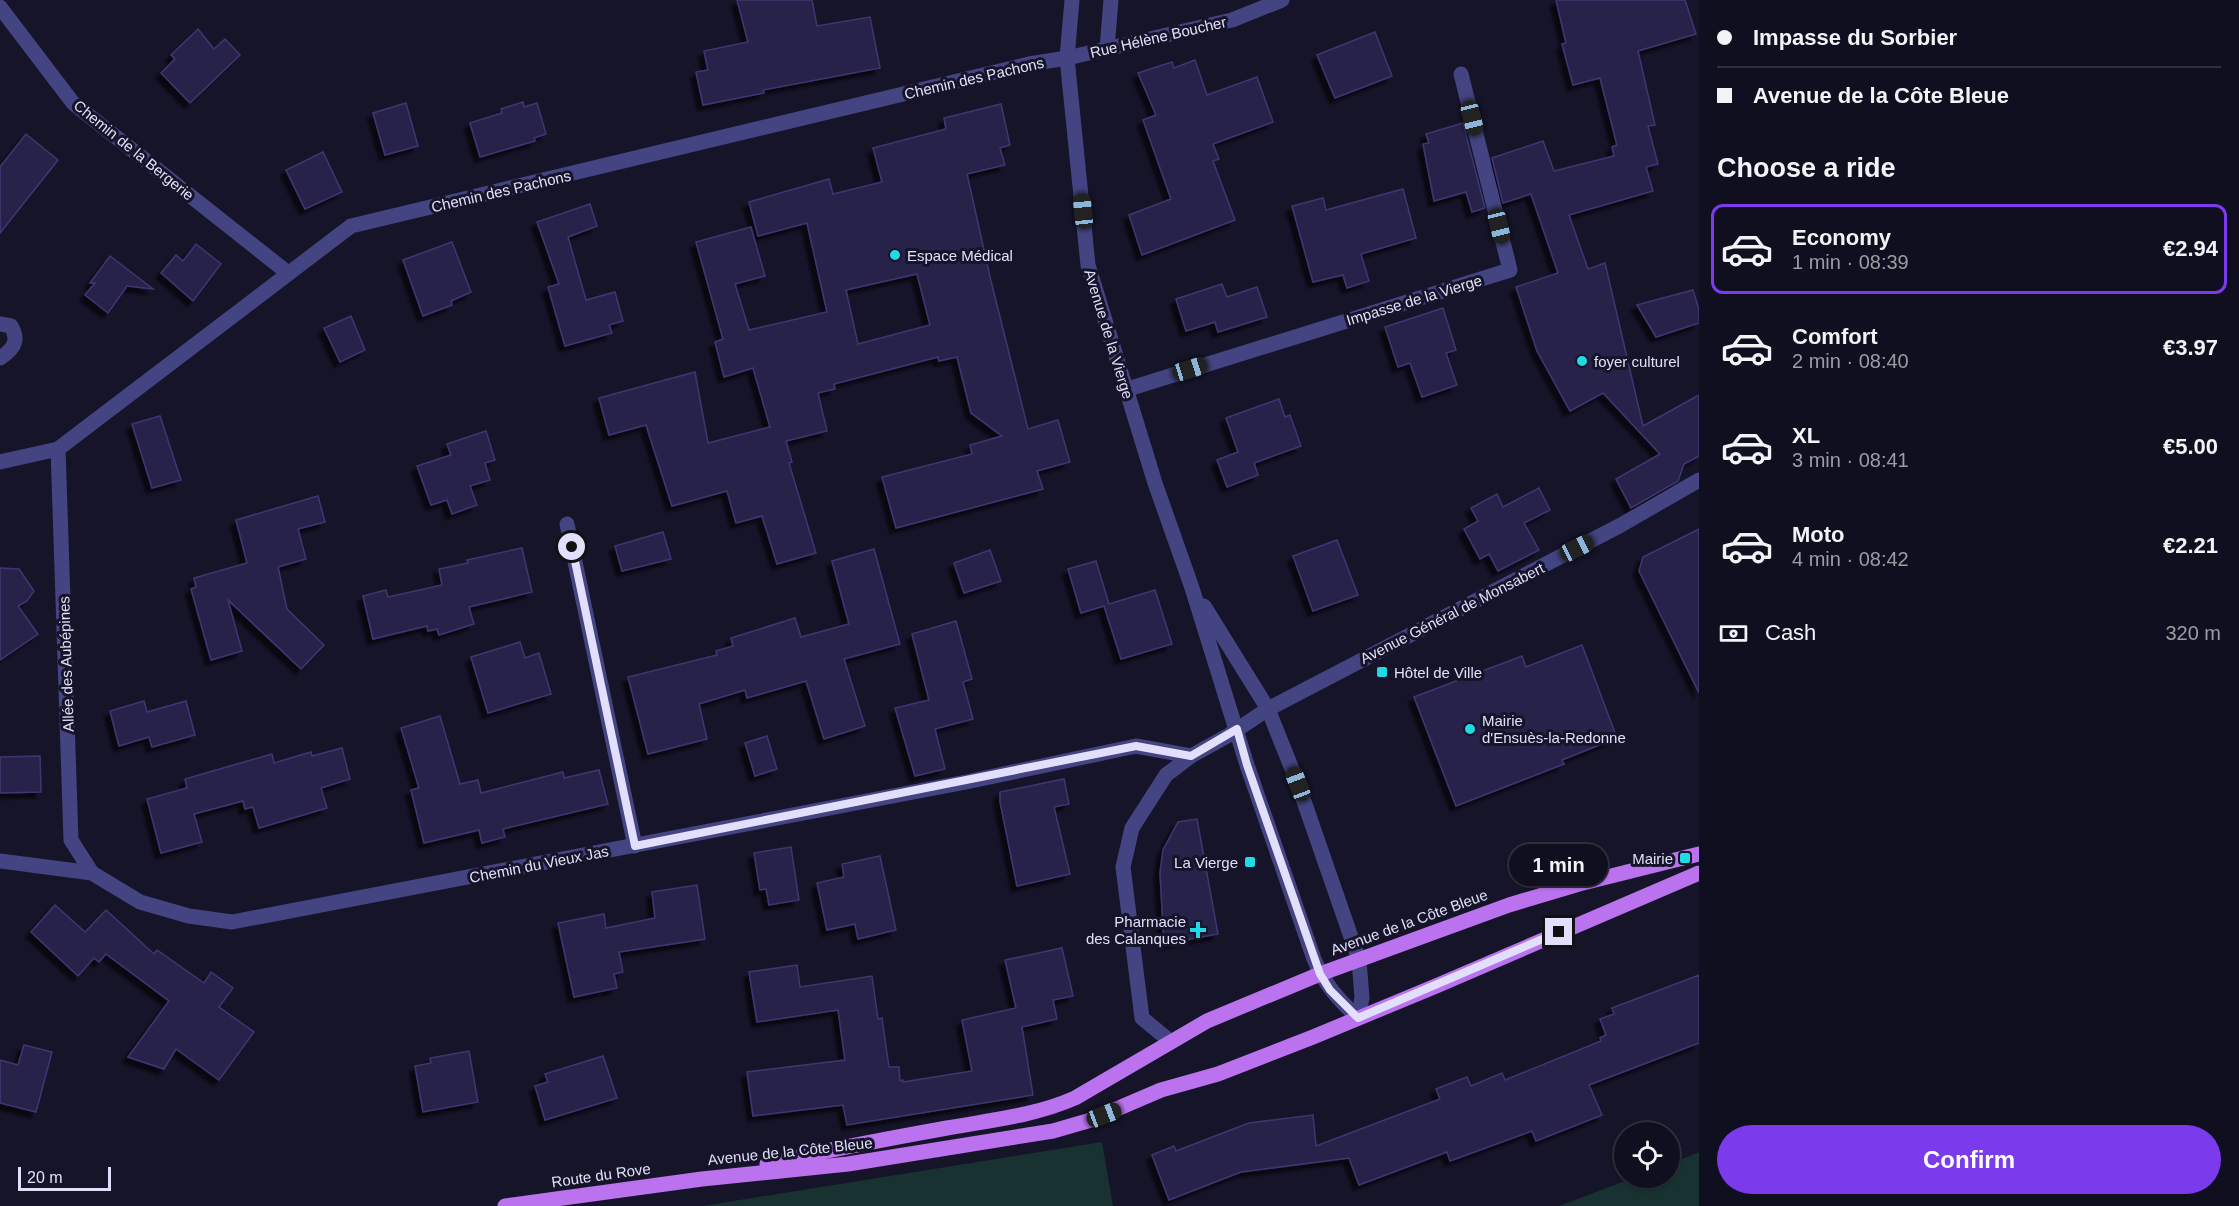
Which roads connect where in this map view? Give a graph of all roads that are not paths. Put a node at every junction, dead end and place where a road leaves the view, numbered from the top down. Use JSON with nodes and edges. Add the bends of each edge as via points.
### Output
{"nodes":[{"id":1,"x":1072,"y":0,"type":"edge"},
{"id":2,"x":1111,"y":0,"type":"edge"},
{"id":3,"x":1282,"y":0,"type":"edge"},
{"id":4,"x":0,"y":7,"type":"edge"},
{"id":5,"x":1107,"y":49,"type":"junction"},
{"id":6,"x":1067,"y":58,"type":"junction"},
{"id":7,"x":1461,"y":74,"type":"dead end"},
{"id":8,"x":288,"y":273,"type":"junction"},
{"id":9,"x":0,"y":324,"type":"edge"},
{"id":10,"x":0,"y":358,"type":"edge"},
{"id":11,"x":1125,"y":390,"type":"junction"},
{"id":12,"x":58,"y":449,"type":"junction"},
{"id":13,"x":0,"y":462,"type":"edge"},
{"id":14,"x":1699,"y":480,"type":"edge"},
{"id":15,"x":567,"y":524,"type":"dead end"},
{"id":16,"x":1192,"y":588,"type":"junction"},
{"id":17,"x":1268,"y":709,"type":"junction"},
{"id":18,"x":1237,"y":729,"type":"junction"},
{"id":19,"x":1191,"y":756,"type":"junction"},
{"id":20,"x":635,"y":846,"type":"junction"},
{"id":21,"x":1699,"y":854,"type":"edge"},
{"id":22,"x":0,"y":861,"type":"edge"},
{"id":23,"x":92,"y":873,"type":"junction"},
{"id":24,"x":1699,"y":873,"type":"edge"},
{"id":25,"x":1359,"y":960,"type":"junction"},
{"id":26,"x":1320,"y":974,"type":"junction"},
{"id":27,"x":1358,"y":1018,"type":"junction"},
{"id":28,"x":1171,"y":1042,"type":"junction"},
{"id":29,"x":702,"y":1179,"type":"junction"},
{"id":30,"x":505,"y":1206,"type":"edge"}],
"edges":[{"from":1,"to":6,"type":"street","name":"Avenue de la Vierge"},
{"from":2,"to":5,"type":"street"},
{"from":3,"to":5,"type":"street","name":"Rue Hélène Boucher","via":[[1232,20]]},
{"from":4,"to":8,"type":"street","name":"Chemin de la Bergerie","via":[[73,103]]},
{"from":5,"to":6,"type":"street","name":"Rue Hélène Boucher"},
{"from":6,"to":8,"type":"street","name":"Chemin des Pachons","via":[[351,226]]},
{"from":6,"to":11,"type":"street","name":"Avenue de la Vierge","via":[[1088,265]]},
{"from":7,"to":11,"type":"street","name":"Impasse de la Vierge","via":[[1510,270]]},
{"from":8,"to":12,"type":"street","name":"Chemin des Pachons"},
{"from":9,"to":10,"type":"street","via":[[11,326],[16,343]]},
{"from":11,"to":16,"type":"street","name":"Avenue de la Vierge"},
{"from":12,"to":13,"type":"street","name":"Chemin des Pachons"},
{"from":12,"to":23,"type":"street","name":"Allée des Aubépines","via":[[72,840]]},
{"from":14,"to":17,"type":"street","name":"Avenue Général de Monsabert","via":[[1621,525]]},
{"from":15,"to":20,"type":"street"},
{"from":16,"to":17,"type":"street"},
{"from":16,"to":18,"type":"street"},
{"from":17,"to":18,"type":"street","name":"Avenue Général de Monsabert"},
{"from":17,"to":25,"type":"street"},
{"from":18,"to":19,"type":"street","name":"Avenue Général de Monsabert"},
{"from":18,"to":26,"type":"street"},
{"from":19,"to":20,"type":"street","name":"Chemin du Vieux Jas","via":[[1136,746]]},
{"from":19,"to":28,"type":"street","name":"Avenue Général de Monsabert","via":[[1166,775],[1132,828],[1123,867],[1142,1018]]},
{"from":20,"to":23,"type":"street","name":"Chemin du Vieux Jas","via":[[232,922],[189,916],[140,902]]},
{"from":21,"to":25,"type":"main road","name":"Avenue de la Côte Bleue","via":[[1509,905]]},
{"from":22,"to":23,"type":"street","name":"Chemin du Vieux Jas"},
{"from":24,"to":27,"type":"main road","name":"Avenue de la Côte Bleue"},
{"from":25,"to":26,"type":"main road","name":"Avenue de la Côte Bleue"},
{"from":25,"to":27,"type":"street","via":[[1362,998]]},
{"from":26,"to":27,"type":"street"},
{"from":26,"to":28,"type":"main road","name":"Avenue de la Côte Bleue","via":[[1207,1021]]},
{"from":27,"to":29,"type":"main road","name":"Avenue de la Côte Bleue","via":[[1218,1074],[1161,1090],[1091,1120],[1053,1131],[848,1164]]},
{"from":28,"to":29,"type":"main road","name":"Avenue de la Côte Bleue","via":[[1054,1107],[1015,1118],[827,1150]]},
{"from":29,"to":30,"type":"main road","name":"Route du Rove"}]}
